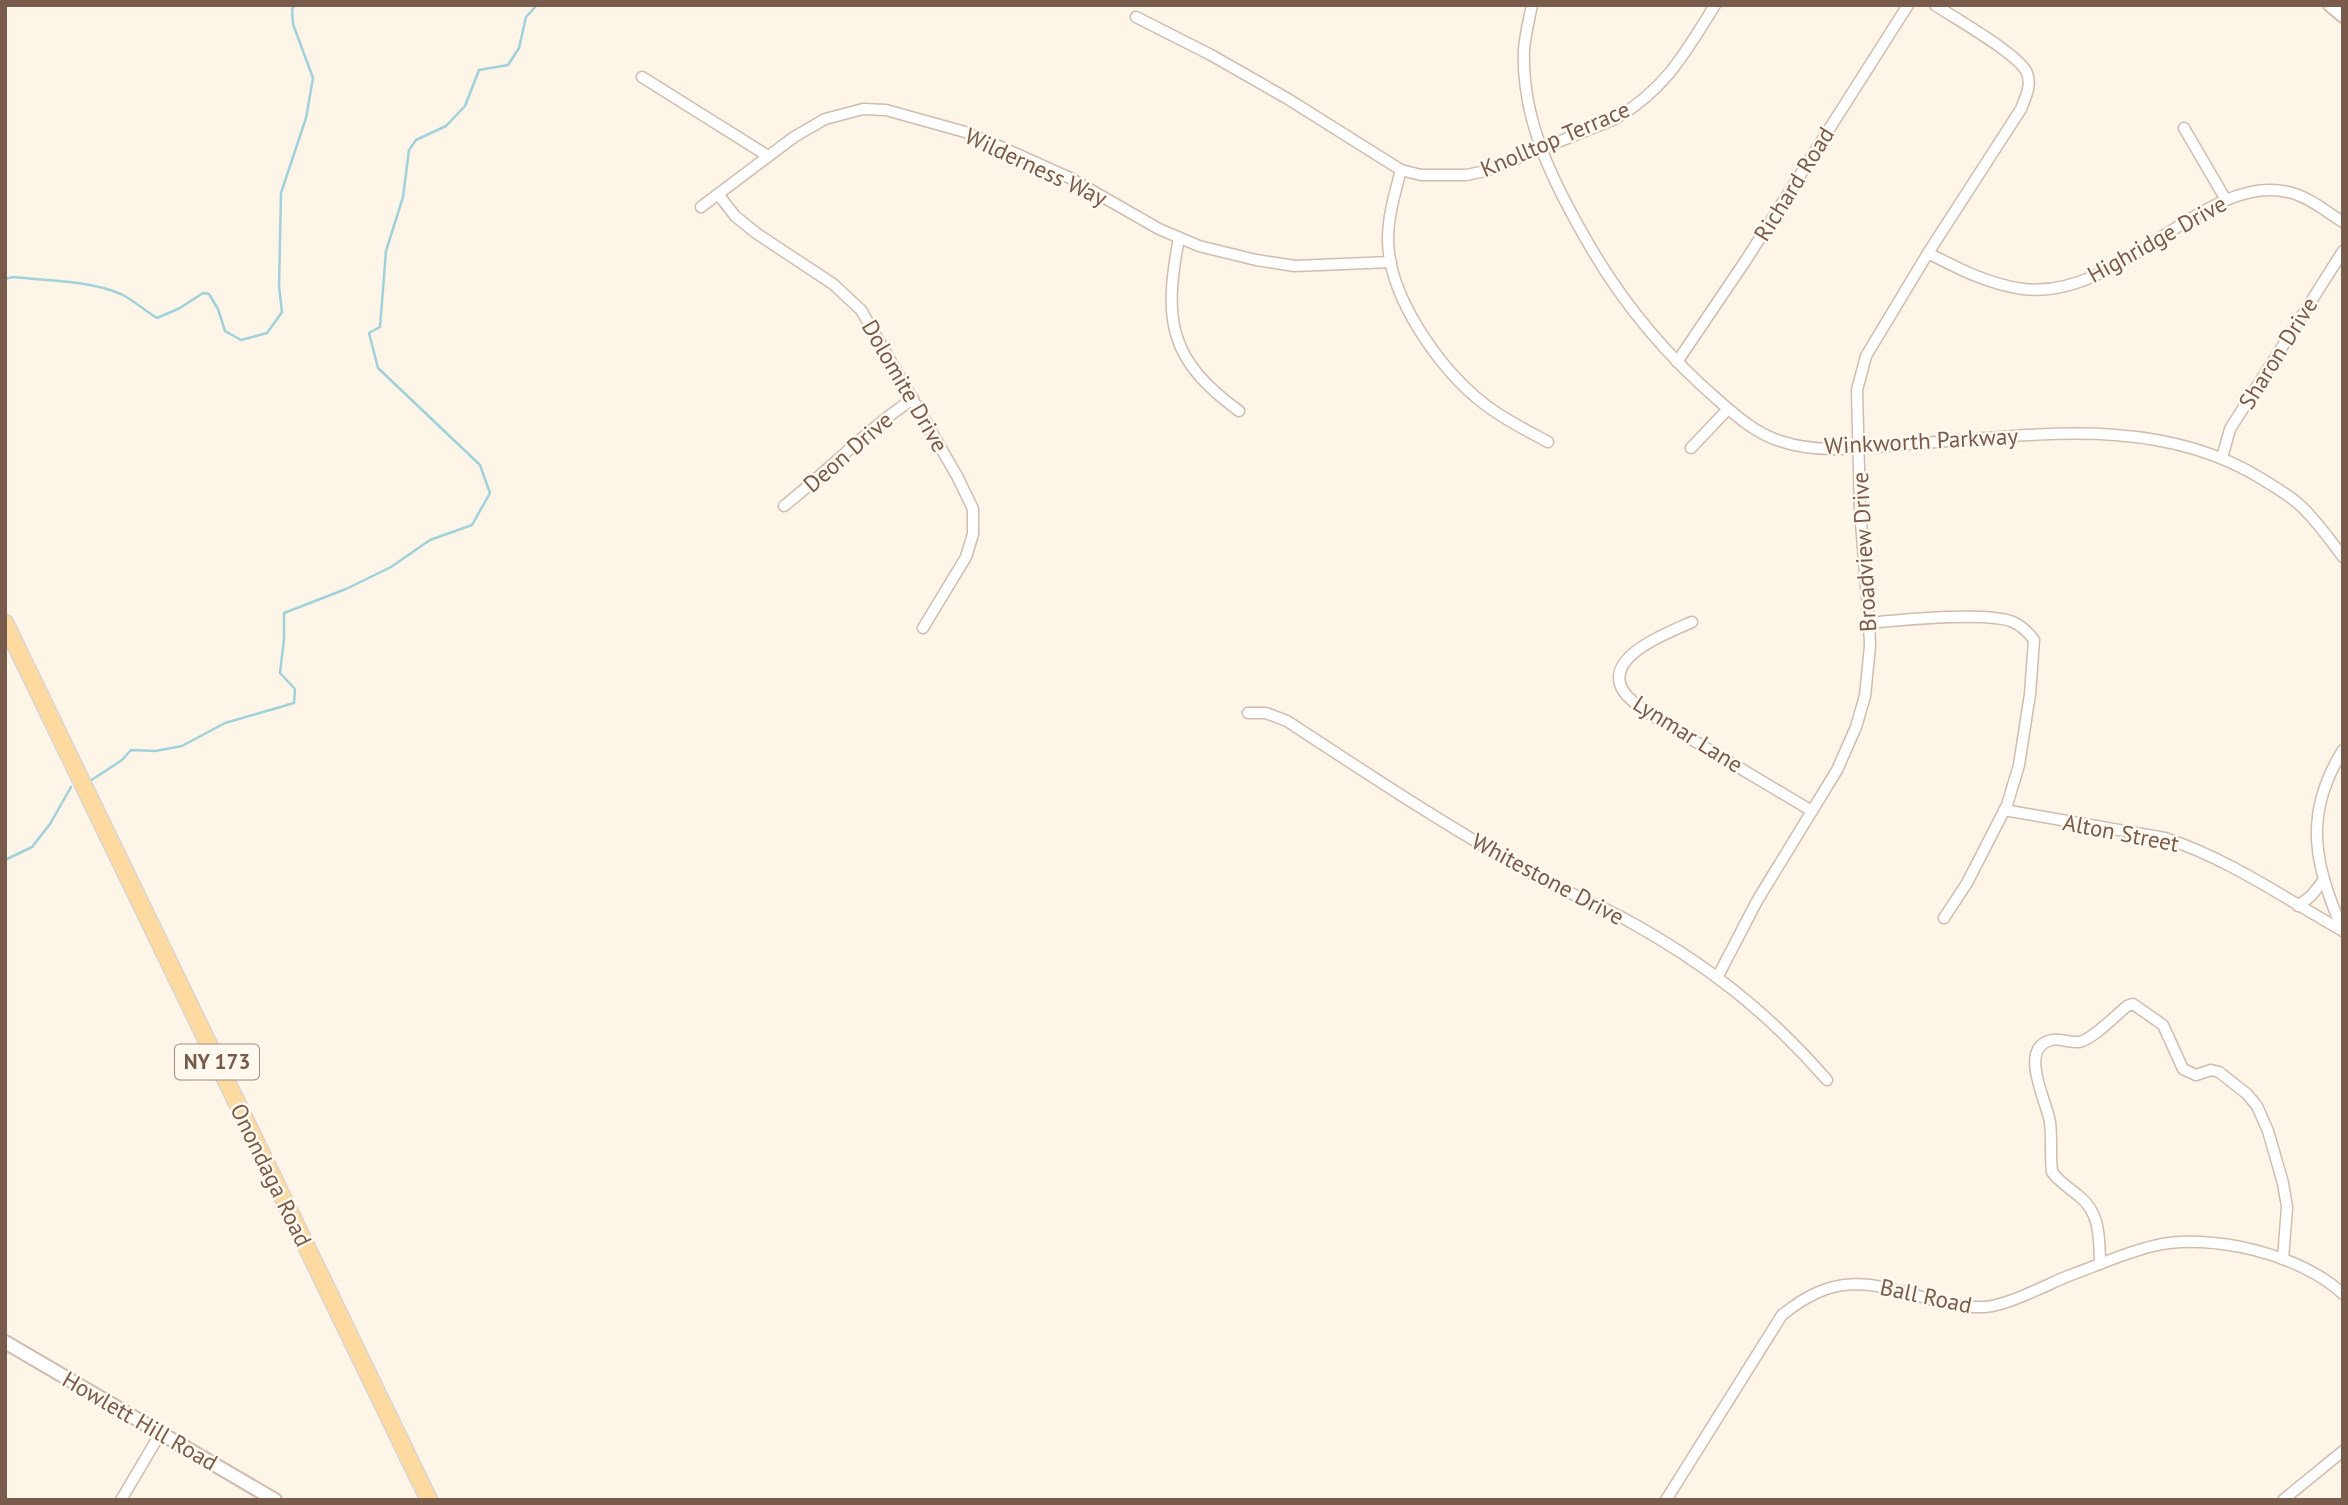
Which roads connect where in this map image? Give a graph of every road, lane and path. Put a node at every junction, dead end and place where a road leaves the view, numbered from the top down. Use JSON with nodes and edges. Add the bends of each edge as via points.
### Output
{"nodes":[{"id":1,"x":1532,"y":5,"type":"edge"},
{"id":2,"x":1714,"y":5,"type":"edge"},
{"id":3,"x":1908,"y":5,"type":"edge"},
{"id":4,"x":1935,"y":5,"type":"edge"},
{"id":5,"x":2330,"y":5,"type":"edge"},
{"id":6,"x":2343,"y":16,"type":"edge"},
{"id":7,"x":1136,"y":17,"type":"dead end"},
{"id":8,"x":642,"y":77,"type":"dead end"},
{"id":9,"x":2183,"y":128,"type":"dead end"},
{"id":10,"x":1541,"y":147,"type":"junction"},
{"id":11,"x":768,"y":156,"type":"junction"},
{"id":12,"x":1401,"y":170,"type":"junction"},
{"id":13,"x":719,"y":194,"type":"junction"},
{"id":14,"x":2226,"y":200,"type":"junction"},
{"id":15,"x":701,"y":207,"type":"dead end"},
{"id":16,"x":2343,"y":222,"type":"edge"},
{"id":17,"x":1179,"y":238,"type":"junction"},
{"id":18,"x":2343,"y":251,"type":"edge"},
{"id":19,"x":1928,"y":253,"type":"junction"},
{"id":20,"x":1391,"y":262,"type":"junction"},
{"id":21,"x":1677,"y":362,"type":"junction"},
{"id":22,"x":913,"y":399,"type":"junction"},
{"id":23,"x":1728,"y":408,"type":"junction"},
{"id":24,"x":1239,"y":411,"type":"dead end"},
{"id":25,"x":1548,"y":442,"type":"dead end"},
{"id":26,"x":1691,"y":448,"type":"dead end"},
{"id":27,"x":1859,"y":448,"type":"junction"},
{"id":28,"x":2222,"y":458,"type":"junction"},
{"id":29,"x":784,"y":506,"type":"dead end"},
{"id":30,"x":2343,"y":557,"type":"edge"},
{"id":31,"x":1692,"y":622,"type":"dead end"},
{"id":32,"x":5,"y":623,"type":"edge"},
{"id":33,"x":1869,"y":623,"type":"junction"},
{"id":34,"x":923,"y":628,"type":"dead end"},
{"id":35,"x":1248,"y":713,"type":"dead end"},
{"id":36,"x":2343,"y":750,"type":"edge"},
{"id":37,"x":2004,"y":810,"type":"junction"},
{"id":38,"x":1812,"y":811,"type":"junction"},
{"id":39,"x":2323,"y":881,"type":"junction"},
{"id":40,"x":2298,"y":906,"type":"junction"},
{"id":41,"x":1944,"y":918,"type":"dead end"},
{"id":42,"x":2343,"y":931,"type":"edge"},
{"id":43,"x":1717,"y":976,"type":"junction"},
{"id":44,"x":1826,"y":1080,"type":"dead end"},
{"id":45,"x":2283,"y":1259,"type":"junction"},
{"id":46,"x":2100,"y":1264,"type":"junction"},
{"id":47,"x":2343,"y":1294,"type":"edge"},
{"id":48,"x":5,"y":1342,"type":"edge"},
{"id":49,"x":160,"y":1434,"type":"junction"},
{"id":50,"x":2343,"y":1451,"type":"edge"},
{"id":51,"x":121,"y":1500,"type":"edge"},
{"id":52,"x":275,"y":1500,"type":"edge"},
{"id":53,"x":429,"y":1500,"type":"edge"},
{"id":54,"x":1665,"y":1500,"type":"edge"},
{"id":55,"x":2283,"y":1500,"type":"edge"}],
"edges":[{"from":1,"to":10,"type":"street","name":"Winkworth Parkway","via":[[1524,62]]},
{"from":2,"to":10,"type":"street","name":"Knolltop Terrace","via":[[1670,75],[1644,100],[1615,118]]},
{"from":3,"to":21,"type":"street","name":"Richard Road"},
{"from":4,"to":19,"type":"street","name":"Broadview Drive","via":[[2015,58],[2029,85],[2021,110]]},
{"from":5,"to":6,"type":"street"},
{"from":7,"to":12,"type":"street","name":"Knolltop Terrace","via":[[1288,99]]},
{"from":8,"to":11,"type":"street"},
{"from":9,"to":14,"type":"street"},
{"from":10,"to":12,"type":"street","name":"Knolltop Terrace","via":[[1466,175]]},
{"from":10,"to":21,"type":"street","name":"Winkworth Parkway","via":[[1559,192],[1613,285]]},
{"from":11,"to":13,"type":"street","name":"Wilderness Way"},
{"from":11,"to":17,"type":"street","name":"Wilderness Way","via":[[825,119],[863,109],[886,110],[1001,147],[1070,178]]},
{"from":12,"to":20,"type":"street","via":[[1389,221]]},
{"from":13,"to":15,"type":"street","name":"Wilderness Way"},
{"from":13,"to":22,"type":"street","name":"Dolomite Drive","via":[[746,224],[833,284],[861,310]]},
{"from":14,"to":16,"type":"street","name":"Highridge Drive","via":[[2252,191],[2290,192]]},
{"from":14,"to":19,"type":"street","name":"Highridge Drive","via":[[2111,269],[2056,287],[2001,285]]},
{"from":17,"to":20,"type":"street","name":"Wilderness Way","via":[[1275,264]]},
{"from":17,"to":24,"type":"street","via":[[1170,295],[1177,339],[1201,381]]},
{"from":18,"to":28,"type":"street","name":"Sharon Drive","via":[[2230,429]]},
{"from":19,"to":27,"type":"street","name":"Broadview Drive","via":[[1866,356],[1857,390]]},
{"from":20,"to":25,"type":"street","via":[[1405,302],[1443,364],[1484,404]]},
{"from":21,"to":23,"type":"street","name":"Winkworth Parkway"},
{"from":22,"to":29,"type":"street","name":"Deon Drive","via":[[855,442]]},
{"from":22,"to":34,"type":"street","name":"Dolomite Drive","via":[[957,476],[974,519],[967,557]]},
{"from":23,"to":26,"type":"street"},
{"from":23,"to":27,"type":"street","name":"Winkworth Parkway","via":[[1751,426],[1793,445]]},
{"from":27,"to":28,"type":"street","name":"Winkworth Parkway","via":[[2080,432],[2152,438]]},
{"from":27,"to":33,"type":"street","name":"Broadview Drive"},
{"from":28,"to":30,"type":"street","name":"Winkworth Parkway","via":[[2284,492]]},
{"from":31,"to":38,"type":"street","name":"Lynmar Lane","via":[[1628,657],[1619,677],[1625,694],[1654,717]]},
{"from":32,"to":53,"type":"main road","name":"Onondaga Road","number":"NY 173"},
{"from":33,"to":37,"type":"street","via":[[2000,618],[2029,633],[2034,640],[2031,694]]},
{"from":33,"to":38,"type":"street","name":"Broadview Drive","via":[[1865,696],[1856,727]]},
{"from":35,"to":43,"type":"street","name":"Whitestone Drive","via":[[1287,720],[1430,814],[1536,876],[1625,919]]},
{"from":36,"to":39,"type":"street","via":[[2322,792],[2318,812]]},
{"from":37,"to":40,"type":"street","name":"Alton Street","via":[[2165,838],[2228,863]]},
{"from":37,"to":41,"type":"street"},
{"from":38,"to":43,"type":"street","name":"Broadview Drive"},
{"from":39,"to":40,"type":"street"},
{"from":39,"to":42,"type":"street"},
{"from":40,"to":42,"type":"street","name":"Alton Street"},
{"from":43,"to":44,"type":"street","name":"Whitestone Drive","via":[[1798,1047]]},
{"from":45,"to":46,"type":"street","name":"Ball Road","via":[[2200,1242],[2154,1245]]},
{"from":45,"to":46,"type":"street","via":[[2287,1207],[2260,1112],[2247,1094],[2219,1072],[2196,1075],[2183,1069],[2163,1025],[2133,1004],[2087,1039],[2052,1039],[2036,1053],[2035,1067],[2050,1122],[2052,1171],[2094,1212]]},
{"from":45,"to":47,"type":"street","name":"Ball Road","via":[[2304,1267]]},
{"from":46,"to":54,"type":"street","name":"Ball Road","via":[[1982,1307],[1847,1283],[1803,1299],[1782,1315]]},
{"from":48,"to":49,"type":"street","name":"Howlett Hill Road"},
{"from":49,"to":51,"type":"street"},
{"from":49,"to":52,"type":"street","name":"Howlett Hill Road"},
{"from":50,"to":55,"type":"street"}]}
